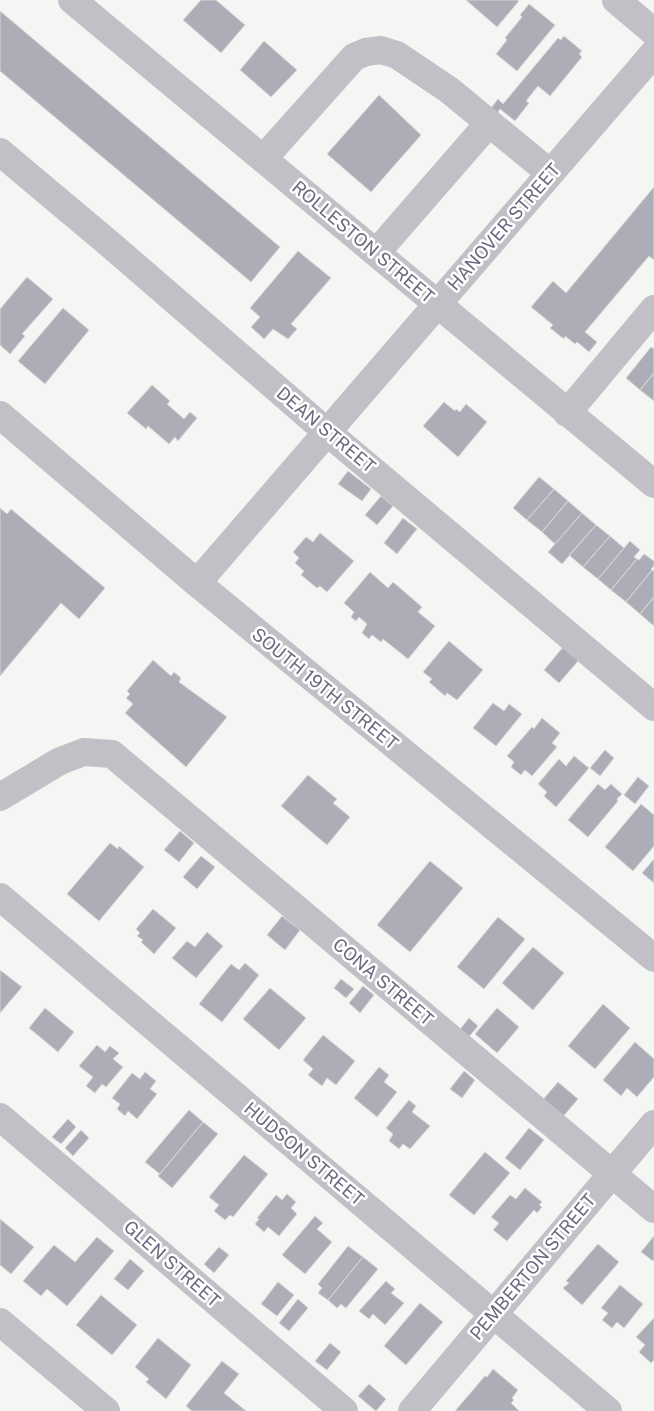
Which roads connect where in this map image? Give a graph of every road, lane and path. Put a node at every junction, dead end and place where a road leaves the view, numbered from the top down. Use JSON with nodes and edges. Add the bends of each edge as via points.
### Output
{"nodes":[{"id":1,"x":72,"y":0,"type":"edge"},
{"id":2,"x":616,"y":0,"type":"edge"},
{"id":3,"x":654,"y":32,"type":"edge"},
{"id":4,"x":654,"y":53,"type":"edge"},
{"id":5,"x":489,"y":123,"type":"junction"},
{"id":6,"x":0,"y":152,"type":"edge"},
{"id":7,"x":264,"y":159,"type":"junction"},
{"id":8,"x":550,"y":173,"type":"junction"},
{"id":9,"x":376,"y":253,"type":"junction"},
{"id":10,"x":438,"y":304,"type":"junction"},
{"id":11,"x":654,"y":309,"type":"edge"},
{"id":12,"x":567,"y":413,"type":"junction"},
{"id":13,"x":0,"y":415,"type":"edge"},
{"id":14,"x":327,"y":432,"type":"junction"},
{"id":15,"x":654,"y":484,"type":"edge"},
{"id":16,"x":197,"y":584,"type":"junction"},
{"id":17,"x":654,"y":707,"type":"edge"},
{"id":18,"x":0,"y":796,"type":"edge"},
{"id":19,"x":0,"y":897,"type":"edge"},
{"id":20,"x":654,"y":958,"type":"edge"},
{"id":21,"x":0,"y":1117,"type":"edge"},
{"id":22,"x":654,"y":1124,"type":"edge"},
{"id":23,"x":612,"y":1174,"type":"junction"},
{"id":24,"x":654,"y":1210,"type":"edge"},
{"id":25,"x":493,"y":1315,"type":"junction"},
{"id":26,"x":0,"y":1322,"type":"edge"},
{"id":27,"x":106,"y":1411,"type":"edge"},
{"id":28,"x":344,"y":1411,"type":"edge"},
{"id":29,"x":412,"y":1411,"type":"edge"},
{"id":30,"x":608,"y":1411,"type":"edge"}],
"edges":[{"from":1,"to":7,"type":"street","name":"ROLLESTON STREET"},
{"from":2,"to":3,"type":"street"},
{"from":4,"to":8,"type":"street","name":"HANOVER STREET"},
{"from":5,"to":7,"type":"street","via":[[449,90],[397,55],[381,50],[366,52],[354,57]]},
{"from":5,"to":8,"type":"street"},
{"from":5,"to":9,"type":"street"},
{"from":6,"to":14,"type":"street","name":"DEAN STREET"},
{"from":7,"to":9,"type":"street","name":"ROLLESTON STREET"},
{"from":8,"to":10,"type":"street","name":"HANOVER STREET"},
{"from":9,"to":10,"type":"street","name":"ROLLESTON STREET"},
{"from":10,"to":12,"type":"street","name":"ROLLESTON STREET"},
{"from":10,"to":14,"type":"street","name":"HANOVER STREET"},
{"from":11,"to":12,"type":"street"},
{"from":12,"to":15,"type":"street","name":"ROLLESTON STREET"},
{"from":13,"to":16,"type":"street","name":"SOUTH 19TH STREET"},
{"from":14,"to":16,"type":"street","name":"HANOVER STREET"},
{"from":14,"to":17,"type":"street","name":"DEAN STREET"},
{"from":16,"to":20,"type":"street","name":"SOUTH 19TH STREET"},
{"from":18,"to":23,"type":"street","name":"CONA STREET","via":[[60,761],[84,752],[112,754]]},
{"from":19,"to":25,"type":"street","name":"HUDSON STREET"},
{"from":21,"to":28,"type":"street","name":"GLEN STREET"},
{"from":22,"to":23,"type":"street","name":"PEMBERTON STREET"},
{"from":23,"to":24,"type":"street","name":"CONA STREET"},
{"from":23,"to":25,"type":"street","name":"PEMBERTON STREET"},
{"from":25,"to":29,"type":"street","name":"PEMBERTON STREET"},
{"from":25,"to":30,"type":"street","name":"HUDSON STREET"},
{"from":26,"to":27,"type":"street"}]}
